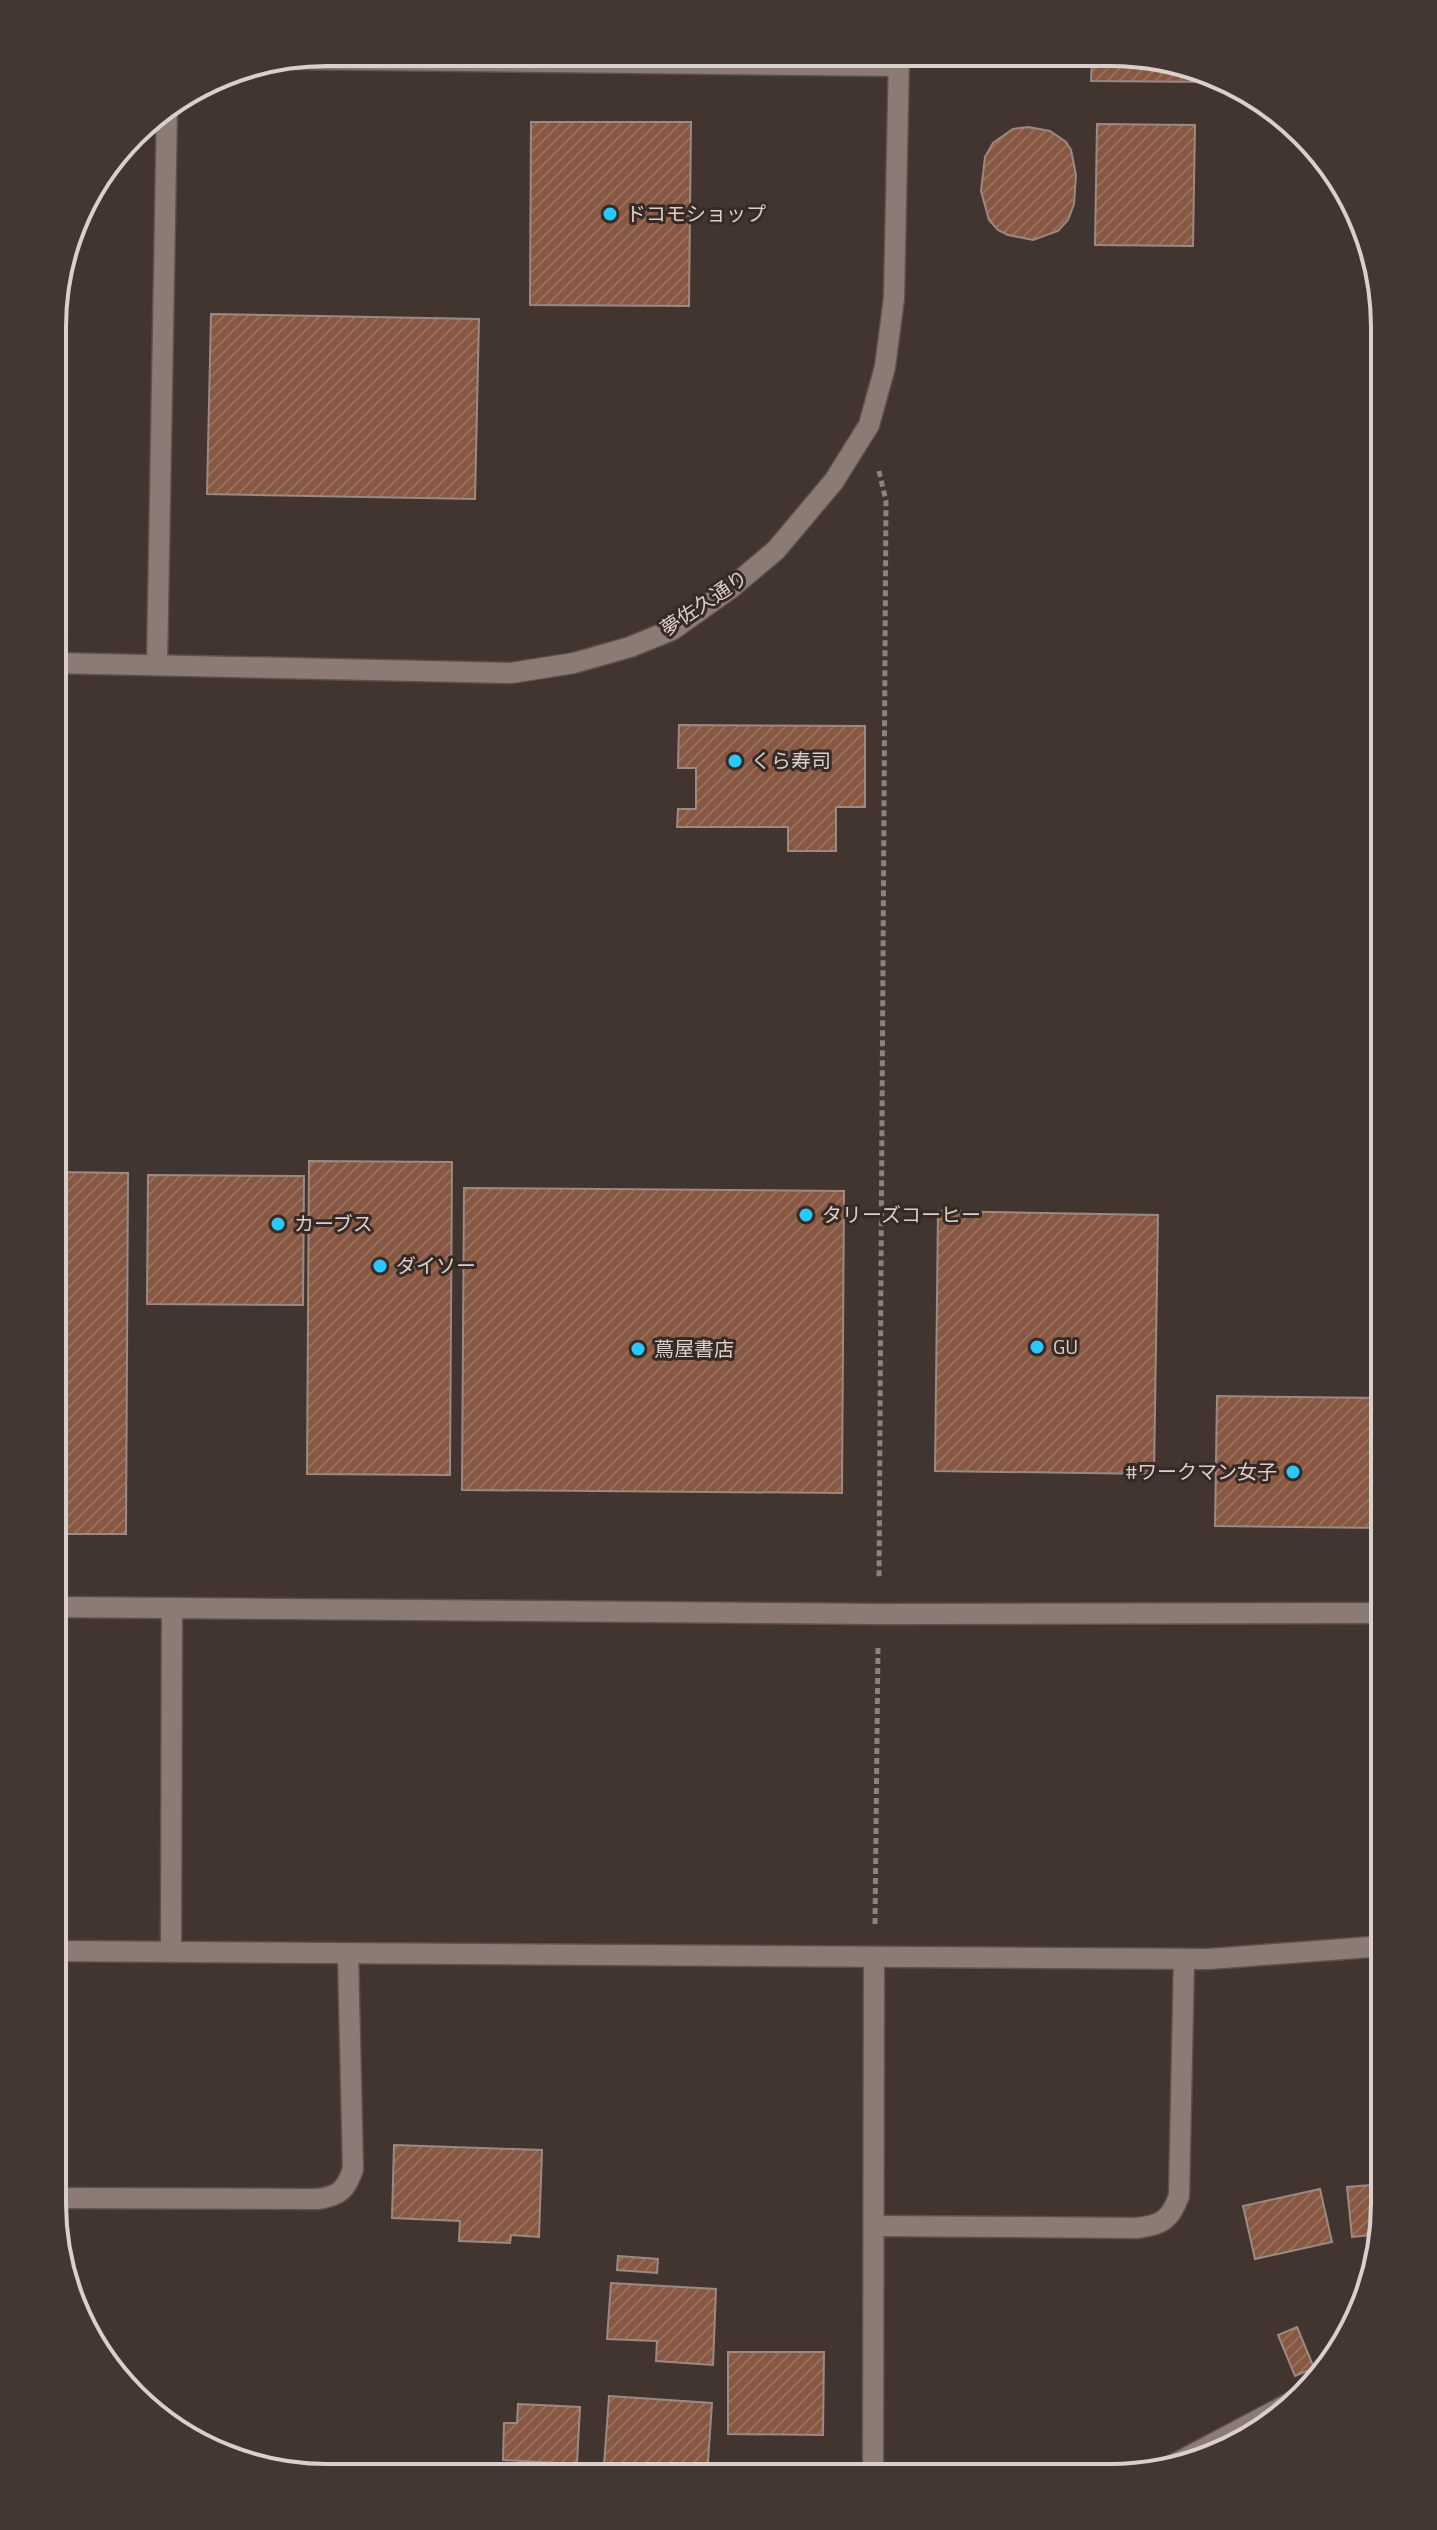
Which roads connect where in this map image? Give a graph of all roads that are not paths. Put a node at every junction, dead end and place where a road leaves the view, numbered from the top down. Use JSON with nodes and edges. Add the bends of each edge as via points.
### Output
{"nodes":[{"id":1,"x":899,"y":66,"type":"edge"},
{"id":2,"x":167,"y":121,"type":"edge"},
{"id":3,"x":66,"y":663,"type":"edge"},
{"id":4,"x":157,"y":665,"type":"junction"},
{"id":5,"x":66,"y":1607,"type":"edge"},
{"id":6,"x":172,"y":1608,"type":"junction"},
{"id":7,"x":1370,"y":1613,"type":"edge"},
{"id":8,"x":1370,"y":1947,"type":"edge"},
{"id":9,"x":66,"y":1951,"type":"edge"},
{"id":10,"x":171,"y":1952,"type":"junction"},
{"id":11,"x":348,"y":1954,"type":"junction"},
{"id":12,"x":874,"y":1957,"type":"junction"},
{"id":13,"x":1184,"y":1959,"type":"junction"},
{"id":14,"x":66,"y":2198,"type":"edge"},
{"id":15,"x":875,"y":2226,"type":"junction"},
{"id":16,"x":873,"y":2464,"type":"edge"}],
"edges":[{"from":1,"to":4,"type":"street","name":"夢佐久通り","via":[[894,298],[885,367],[869,425],[834,481],[776,550],[731,588],[672,630],[630,647],[511,673]]},
{"from":2,"to":4,"type":"street"},
{"from":3,"to":4,"type":"street","name":"夢佐久通り"},
{"from":5,"to":6,"type":"street"},
{"from":6,"to":7,"type":"street"},
{"from":6,"to":10,"type":"street"},
{"from":8,"to":13,"type":"street"},
{"from":9,"to":10,"type":"street"},
{"from":10,"to":11,"type":"street"},
{"from":11,"to":12,"type":"street"},
{"from":11,"to":14,"type":"street","via":[[353,2169],[348,2186],[336,2196],[318,2199]]},
{"from":12,"to":13,"type":"street"},
{"from":12,"to":15,"type":"street"},
{"from":13,"to":15,"type":"street","via":[[1179,2196],[1173,2214],[1156,2226],[1137,2228]]},
{"from":15,"to":16,"type":"street"}]}
